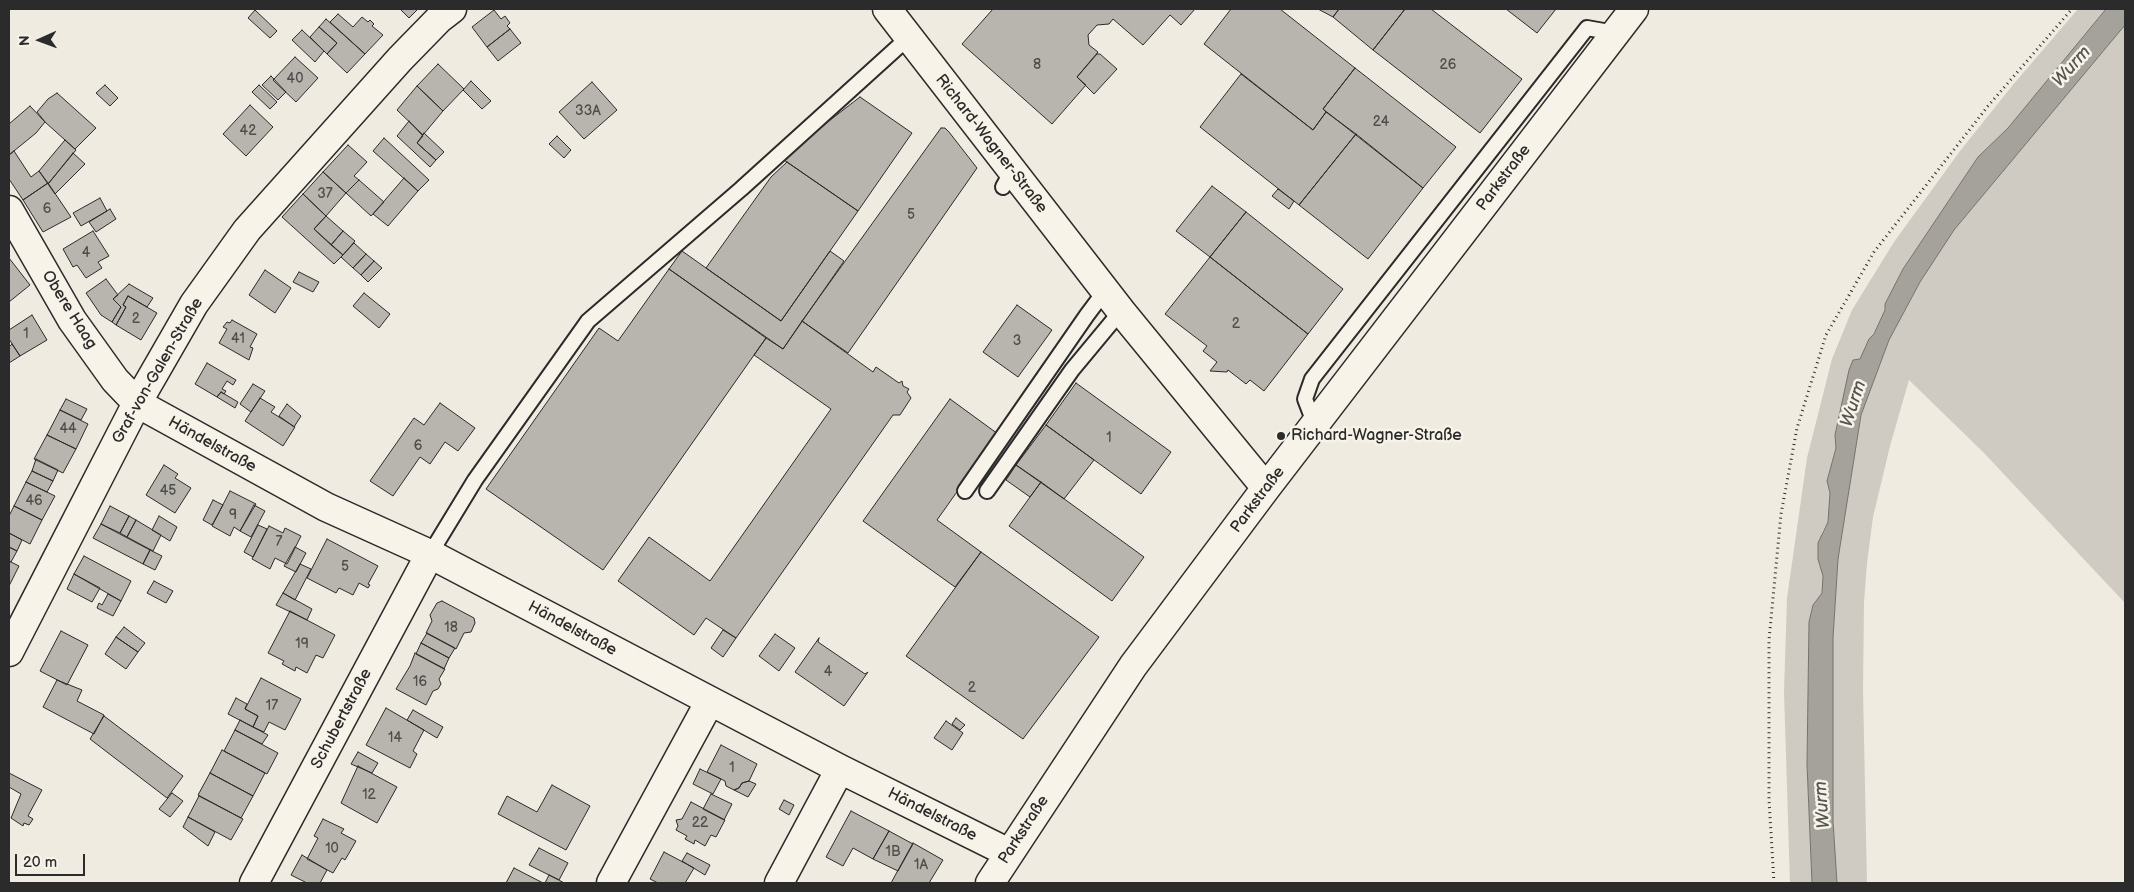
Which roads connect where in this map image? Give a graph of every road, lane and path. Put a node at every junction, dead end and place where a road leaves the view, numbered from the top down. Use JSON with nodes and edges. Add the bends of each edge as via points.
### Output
{"nodes":[{"id":1,"x":452,"y":9,"type":"edge"},
{"id":2,"x":887,"y":9,"type":"edge"},
{"id":3,"x":1634,"y":9,"type":"edge"},
{"id":4,"x":2072,"y":9,"type":"edge"},
{"id":5,"x":909,"y":37,"type":"junction"},
{"id":6,"x":9,"y":210,"type":"edge"},
{"id":7,"x":1113,"y":301,"type":"junction"},
{"id":8,"x":137,"y":404,"type":"junction"},
{"id":9,"x":1266,"y":488,"type":"junction"},
{"id":10,"x":965,"y":491,"type":"dead end"},
{"id":11,"x":987,"y":491,"type":"dead end"},
{"id":12,"x":430,"y":554,"type":"junction"},
{"id":13,"x":9,"y":652,"type":"edge"},
{"id":14,"x":710,"y":701,"type":"junction"},
{"id":15,"x":840,"y":769,"type":"junction"},
{"id":16,"x":1009,"y":853,"type":"junction"},
{"id":17,"x":254,"y":883,"type":"edge"},
{"id":18,"x":611,"y":883,"type":"edge"},
{"id":19,"x":779,"y":883,"type":"edge"},
{"id":20,"x":990,"y":883,"type":"edge"},
{"id":21,"x":1774,"y":883,"type":"edge"}],
"edges":[{"from":1,"to":8,"type":"street","name":"Graf-von-Galen-Straße","via":[[400,59],[247,230],[194,304]]},
{"from":2,"to":5,"type":"street","name":"Richard-Wagner-Straße"},
{"from":3,"to":9,"type":"street","name":"Parkstraße"},
{"from":4,"to":21,"type":"path","via":[[1988,106],[1874,252],[1826,335],[1797,428],[1781,514],[1770,630],[1769,800]]},
{"from":5,"to":7,"type":"street","name":"Richard-Wagner-Straße","via":[[1007,179]]},
{"from":5,"to":12,"type":"lane","via":[[741,189],[588,321],[475,480]]},
{"from":6,"to":8,"type":"street","name":"Obere Haag","via":[[72,320],[115,380]]},
{"from":7,"to":9,"type":"street","name":"Richard-Wagner-Straße"},
{"from":7,"to":10,"type":"lane","via":[[1086,315]]},
{"from":7,"to":11,"type":"lane","via":[[1072,370]]},
{"from":8,"to":12,"type":"street","name":"Händelstraße","via":[[326,507]]},
{"from":8,"to":13,"type":"street","name":"Graf-von-Galen-Straße"},
{"from":9,"to":16,"type":"street","name":"Parkstraße","via":[[1133,666]]},
{"from":12,"to":14,"type":"street","name":"Händelstraße"},
{"from":12,"to":17,"type":"street","name":"Schubertstraße"},
{"from":14,"to":15,"type":"street","name":"Händelstraße"},
{"from":14,"to":18,"type":"street"},
{"from":15,"to":16,"type":"street","name":"Händelstraße"},
{"from":15,"to":19,"type":"street"},
{"from":16,"to":20,"type":"street","name":"Parkstraße"}]}
